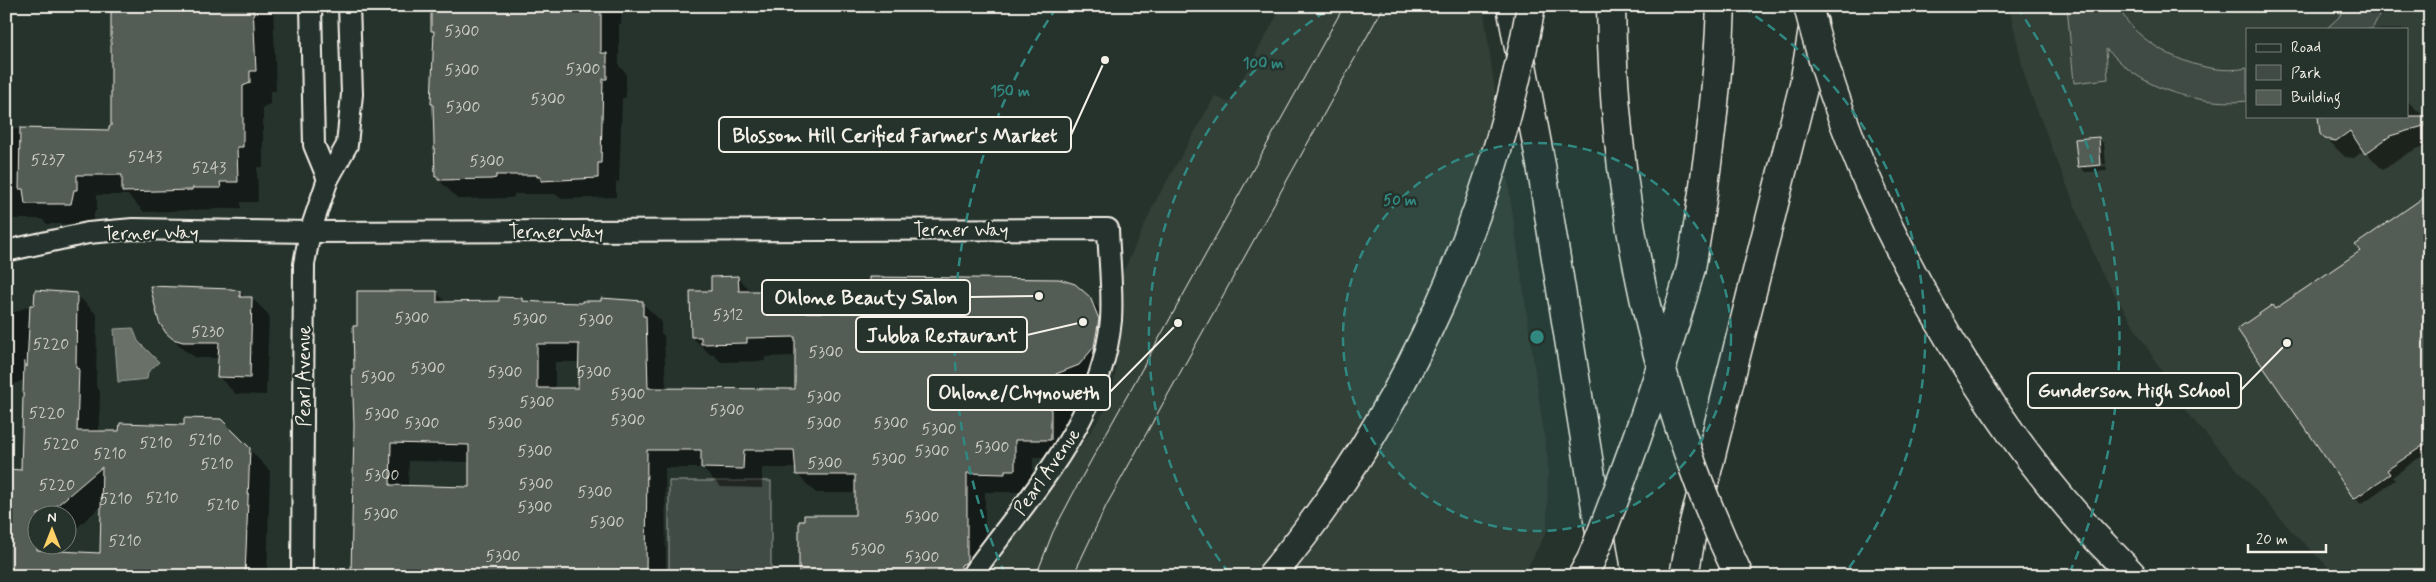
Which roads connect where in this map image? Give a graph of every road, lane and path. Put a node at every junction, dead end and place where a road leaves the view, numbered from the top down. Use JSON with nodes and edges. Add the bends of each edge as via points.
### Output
{"nodes":[{"id":1,"x":310,"y":6,"type":"edge"},
{"id":2,"x":349,"y":6,"type":"edge"},
{"id":3,"x":1511,"y":6,"type":"edge"},
{"id":4,"x":1531,"y":6,"type":"edge"},
{"id":5,"x":1611,"y":6,"type":"edge"},
{"id":6,"x":1721,"y":6,"type":"edge"},
{"id":7,"x":1808,"y":6,"type":"edge"},
{"id":8,"x":1816,"y":6,"type":"edge"},
{"id":9,"x":328,"y":179,"type":"junction"},
{"id":10,"x":1108,"y":229,"type":"joint"},
{"id":11,"x":310,"y":232,"type":"junction"},
{"id":12,"x":6,"y":252,"type":"edge"},
{"id":13,"x":302,"y":576,"type":"edge"},
{"id":14,"x":971,"y":576,"type":"edge"},
{"id":15,"x":1271,"y":576,"type":"edge"},
{"id":16,"x":1582,"y":576,"type":"edge"},
{"id":17,"x":1607,"y":576,"type":"edge"},
{"id":18,"x":1684,"y":576,"type":"edge"},
{"id":19,"x":1739,"y":576,"type":"edge"},
{"id":20,"x":2133,"y":576,"type":"edge"}],
"edges":[{"from":1,"to":9,"type":"street","via":[[314,145]]},
{"from":2,"to":9,"type":"street","name":"Pearl Avenue","via":[[352,94],[347,146]]},
{"from":3,"to":17,"type":"highway","via":[[1542,165]]},
{"from":4,"to":15,"type":"highway","bridge":true,"via":[[1521,65],[1497,154],[1473,228],[1443,300],[1396,395],[1349,471]]},
{"from":5,"to":19,"type":"highway","bridge":true,"via":[[1616,103],[1633,245],[1644,299],[1677,418],[1717,529]]},
{"from":6,"to":16,"type":"highway","bridge":true,"via":[[1712,132],[1691,268],[1644,421]]},
{"from":7,"to":20,"type":"highway","bridge":true,"via":[[1848,133],[1870,188],[1918,286],[2008,428],[2081,521]]},
{"from":8,"to":18,"type":"highway","via":[[1802,94],[1692,531]]},
{"from":9,"to":11,"type":"street","name":"Pearl Avenue"},
{"from":10,"to":11,"type":"street","name":"Terner Way"},
{"from":10,"to":14,"type":"street","name":"Pearl Avenue","via":[[1111,320],[1104,358],[1086,412],[1065,449]]},
{"from":11,"to":12,"type":"street","name":"Terner Way","via":[[133,230],[88,233]]},
{"from":11,"to":13,"type":"street","name":"Pearl Avenue","via":[[304,264]]}]}
